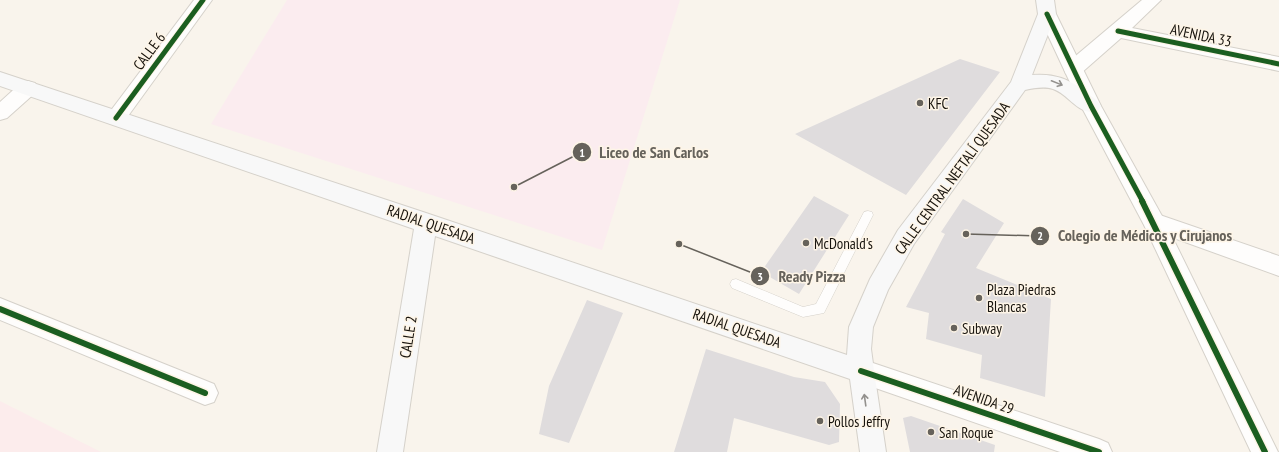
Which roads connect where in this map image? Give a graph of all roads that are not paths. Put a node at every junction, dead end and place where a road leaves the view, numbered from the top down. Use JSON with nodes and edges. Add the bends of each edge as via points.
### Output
{"nodes":[{"id":1,"x":203,"y":0,"type":"edge"},
{"id":2,"x":1152,"y":0,"type":"edge"},
{"id":3,"x":1046,"y":7,"type":"edge"},
{"id":4,"x":1118,"y":31,"type":"junction"},
{"id":5,"x":1279,"y":64,"type":"edge"},
{"id":6,"x":1073,"y":69,"type":"junction"},
{"id":7,"x":0,"y":79,"type":"edge"},
{"id":8,"x":1019,"y":84,"type":"junction"},
{"id":9,"x":28,"y":88,"type":"junction"},
{"id":10,"x":1091,"y":106,"type":"junction"},
{"id":11,"x":0,"y":113,"type":"edge"},
{"id":12,"x":116,"y":118,"type":"junction"},
{"id":13,"x":868,"y":215,"type":"dead end"},
{"id":14,"x":426,"y":222,"type":"junction"},
{"id":15,"x":1154,"y":222,"type":"junction"},
{"id":16,"x":1279,"y":266,"type":"edge"},
{"id":17,"x":736,"y":284,"type":"dead end"},
{"id":18,"x":0,"y":309,"type":"edge"},
{"id":19,"x":860,"y":371,"type":"junction"},
{"id":20,"x":205,"y":393,"type":"dead end"},
{"id":21,"x":390,"y":452,"type":"edge"},
{"id":22,"x":873,"y":452,"type":"edge"},
{"id":23,"x":1100,"y":452,"type":"edge"},
{"id":24,"x":1265,"y":452,"type":"edge"}],
"edges":[{"from":1,"to":12,"type":"street","name":"CALLE 6"},
{"from":2,"to":4,"type":"street"},
{"from":3,"to":6,"type":"street"},
{"from":3,"to":8,"type":"main road","name":"CALLE CENTRAL NEFTALÍ QUESADA"},
{"from":4,"to":5,"type":"street","name":"AVENIDA 33"},
{"from":4,"to":6,"type":"street"},
{"from":6,"to":10,"type":"street"},
{"from":7,"to":9,"type":"main road","name":"RADIAL QUESADA"},
{"from":8,"to":10,"type":"main road","one_way":true,"via":[[1039,80],[1053,81],[1067,87]]},
{"from":8,"to":19,"type":"main road","name":"CALLE CENTRAL NEFTALÍ QUESADA","via":[[906,237],[878,286],[861,327]]},
{"from":9,"to":11,"type":"street"},
{"from":9,"to":12,"type":"main road","name":"RADIAL QUESADA"},
{"from":10,"to":15,"type":"street"},
{"from":12,"to":14,"type":"main road","name":"RADIAL QUESADA"},
{"from":13,"to":17,"type":"lane","via":[[820,309],[803,312]]},
{"from":14,"to":19,"type":"main road","name":"RADIAL QUESADA"},
{"from":14,"to":21,"type":"main road","name":"CALLE 2"},
{"from":15,"to":16,"type":"street"},
{"from":15,"to":24,"type":"street"},
{"from":18,"to":20,"type":"street"},
{"from":22,"to":19,"type":"main road","name":"CALLE CENTRAL NEFTALÍ QUESADA","one_way":true},
{"from":19,"to":23,"type":"street","name":"AVENIDA 29"}]}
